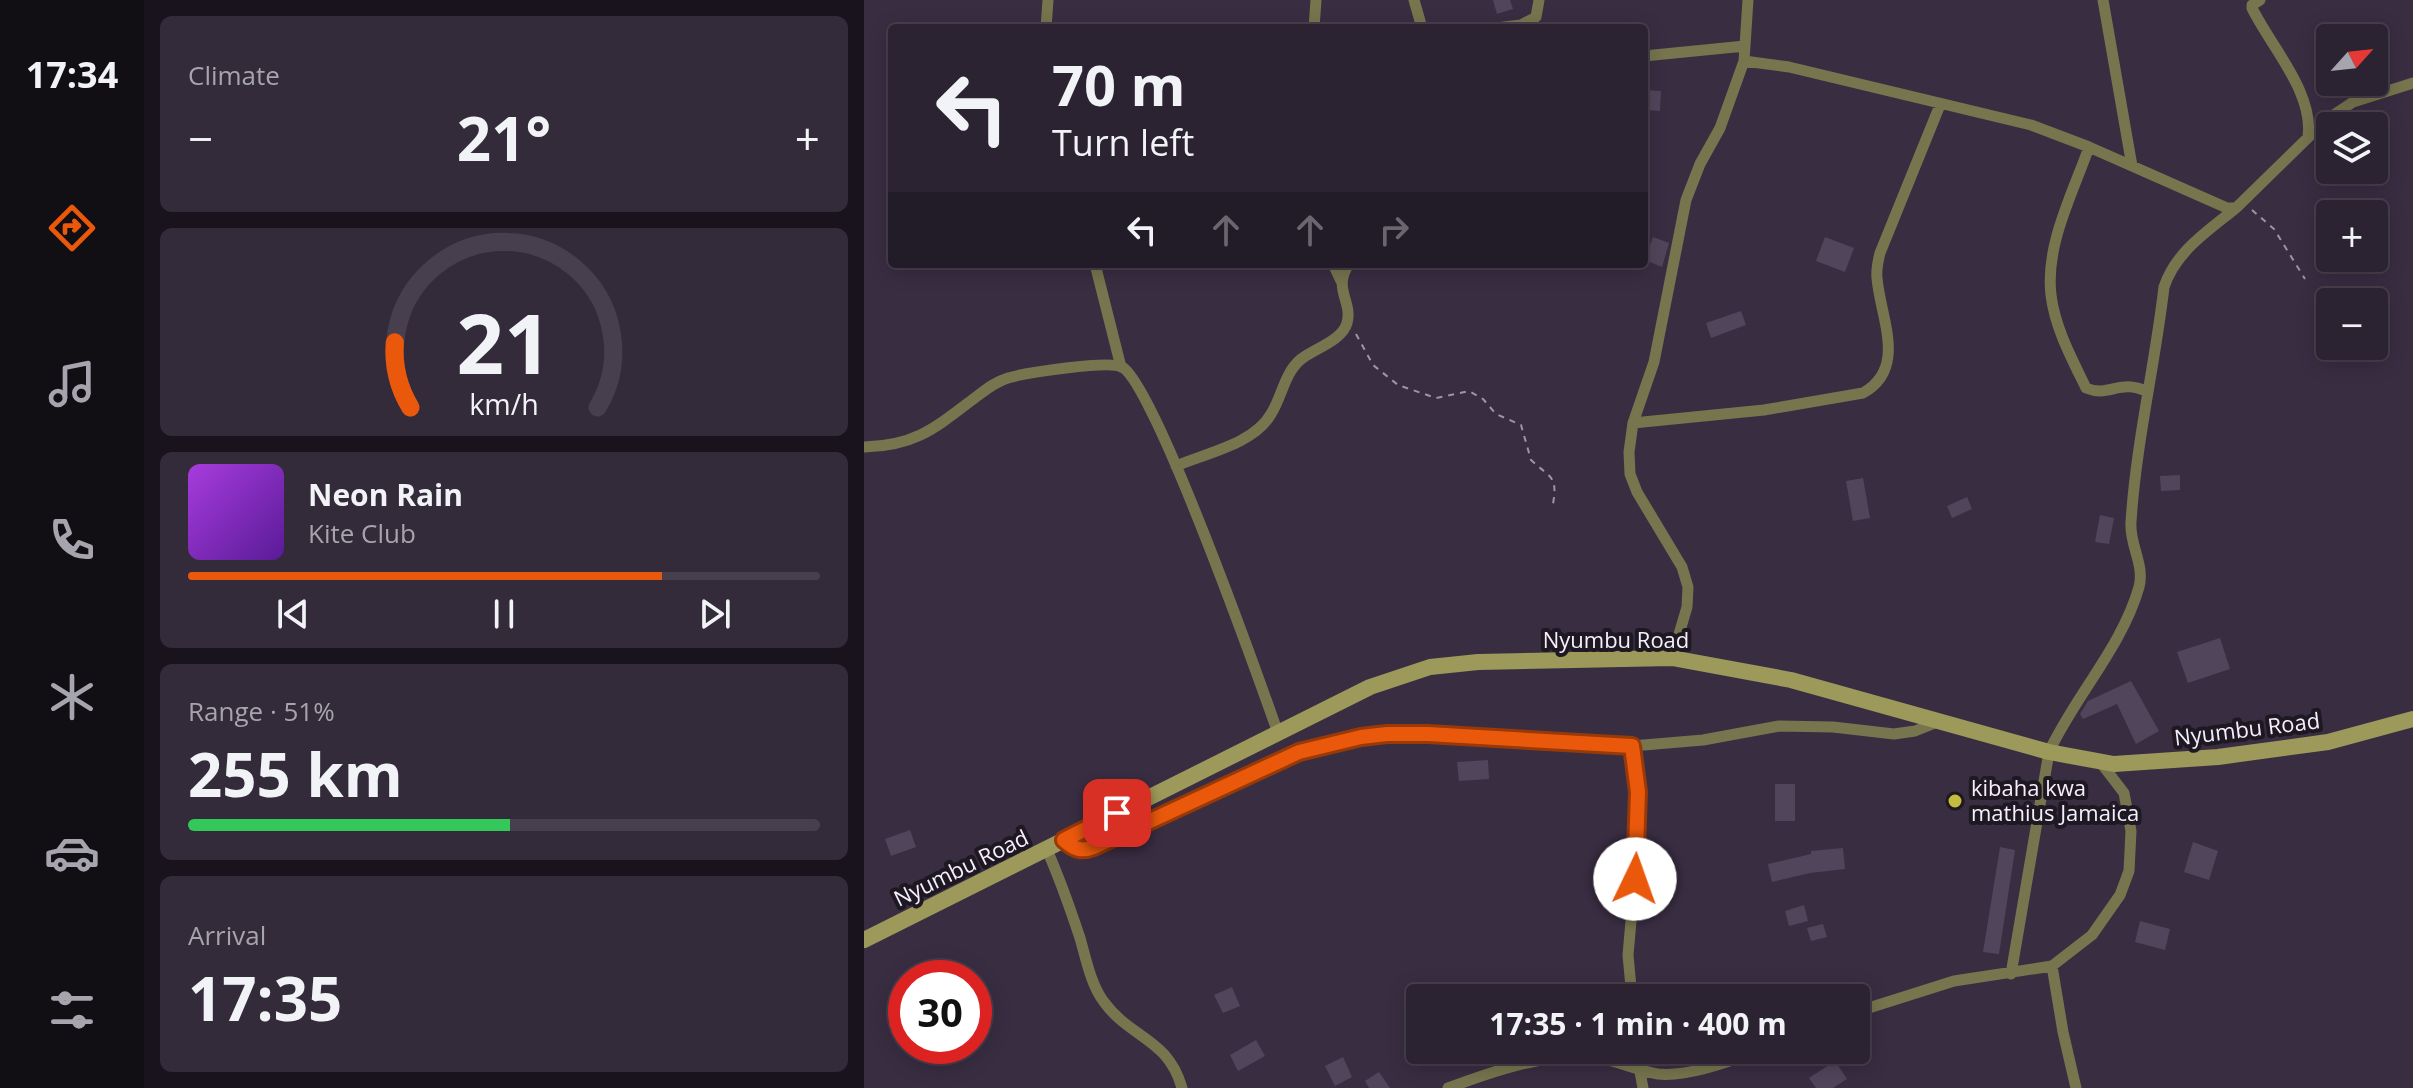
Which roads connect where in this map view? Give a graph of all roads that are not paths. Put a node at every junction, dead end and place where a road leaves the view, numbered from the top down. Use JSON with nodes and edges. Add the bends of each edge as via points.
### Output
{"nodes":[{"id":1,"x":1048,"y":0,"type":"edge"},
{"id":2,"x":1316,"y":0,"type":"edge"},
{"id":3,"x":1414,"y":0,"type":"edge"},
{"id":4,"x":1539,"y":0,"type":"edge"},
{"id":5,"x":1748,"y":0,"type":"edge"},
{"id":6,"x":2103,"y":0,"type":"edge"},
{"id":7,"x":2260,"y":0,"type":"edge"},
{"id":8,"x":1046,"y":24,"type":"edge"},
{"id":9,"x":1314,"y":24,"type":"edge"},
{"id":10,"x":1421,"y":24,"type":"edge"},
{"id":11,"x":1515,"y":24,"type":"edge"},
{"id":12,"x":1745,"y":46,"type":"junction"},
{"id":13,"x":1648,"y":56,"type":"edge"},
{"id":14,"x":1744,"y":61,"type":"junction"},
{"id":15,"x":2413,"y":83,"type":"edge"},
{"id":16,"x":1940,"y":105,"type":"junction"},
{"id":17,"x":2308,"y":137,"type":"junction"},
{"id":18,"x":2089,"y":147,"type":"junction"},
{"id":19,"x":2132,"y":166,"type":"junction"},
{"id":20,"x":2238,"y":206,"type":"junction"},
{"id":21,"x":1096,"y":268,"type":"edge"},
{"id":22,"x":1335,"y":268,"type":"edge"},
{"id":23,"x":1347,"y":268,"type":"edge"},
{"id":24,"x":1341,"y":281,"type":"junction"},
{"id":25,"x":1121,"y":367,"type":"junction"},
{"id":26,"x":2148,"y":392,"type":"junction"},
{"id":27,"x":1633,"y":423,"type":"junction"},
{"id":28,"x":864,"y":447,"type":"edge"},
{"id":29,"x":1176,"y":466,"type":"junction"},
{"id":30,"x":1672,"y":658,"type":"junction"},
{"id":31,"x":2413,"y":719,"type":"edge"},
{"id":32,"x":1940,"y":721,"type":"junction"},
{"id":33,"x":1278,"y":733,"type":"junction"},
{"id":34,"x":1632,"y":746,"type":"junction"},
{"id":35,"x":2049,"y":752,"type":"junction"},
{"id":36,"x":2101,"y":763,"type":"junction"},
{"id":37,"x":1064,"y":840,"type":"junction"},
{"id":38,"x":1047,"y":850,"type":"junction"},
{"id":39,"x":864,"y":940,"type":"edge"},
{"id":40,"x":2052,"y":966,"type":"junction"},
{"id":41,"x":2011,"y":974,"type":"junction"},
{"id":42,"x":1631,"y":984,"type":"edge"},
{"id":43,"x":1870,"y":1007,"type":"edge"},
{"id":44,"x":1637,"y":1064,"type":"edge"},
{"id":45,"x":1715,"y":1064,"type":"edge"},
{"id":46,"x":1637,"y":1068,"type":"junction"},
{"id":47,"x":1182,"y":1088,"type":"edge"},
{"id":48,"x":1448,"y":1088,"type":"edge"},
{"id":49,"x":1643,"y":1088,"type":"edge"},
{"id":50,"x":2076,"y":1088,"type":"edge"}],
"edges":[{"from":1,"to":8,"type":"street"},
{"from":2,"to":9,"type":"street"},
{"from":3,"to":10,"type":"street"},
{"from":4,"to":11,"type":"street","via":[[1536,17]]},
{"from":5,"to":12,"type":"street"},
{"from":6,"to":19,"type":"street"},
{"from":7,"to":17,"type":"street","via":[[2252,8],[2306,102]]},
{"from":12,"to":13,"type":"street"},
{"from":12,"to":14,"type":"street"},
{"from":14,"to":16,"type":"street"},
{"from":14,"to":27,"type":"street","via":[[1686,200],[1654,362]]},
{"from":15,"to":17,"type":"street","via":[[2353,102]]},
{"from":16,"to":18,"type":"street","via":[[2031,125]]},
{"from":16,"to":27,"type":"street","via":[[1880,253],[1876,273],[1889,348],[1877,386],[1764,410]]},
{"from":17,"to":20,"type":"street"},
{"from":18,"to":19,"type":"street"},
{"from":18,"to":26,"type":"street","via":[[2055,243],[2051,298],[2064,343],[2086,388],[2097,392],[2127,385]]},
{"from":19,"to":20,"type":"street","via":[[2218,206]]},
{"from":20,"to":26,"type":"street","via":[[2183,252],[2169,273]]},
{"from":21,"to":25,"type":"street"},
{"from":22,"to":24,"type":"street"},
{"from":23,"to":24,"type":"street"},
{"from":24,"to":29,"type":"street","via":[[1348,319],[1342,332],[1298,362],[1258,431]]},
{"from":25,"to":28,"type":"street","via":[[1104,364],[1007,378],[934,429],[892,446]]},
{"from":25,"to":29,"type":"street","via":[[1134,378]]},
{"from":26,"to":35,"type":"street","via":[[2130,525],[2139,587],[2122,629]]},
{"from":27,"to":30,"type":"street","via":[[1630,474],[1688,587]]},
{"from":29,"to":33,"type":"street"},
{"from":30,"to":32,"type":"street","name":"Nyumbu Road","via":[[1791,680]]},
{"from":30,"to":33,"type":"street","name":"Nyumbu Road","via":[[1430,667],[1370,687]]},
{"from":31,"to":36,"type":"street","name":"Nyumbu Road","via":[[2328,742],[2218,757]]},
{"from":32,"to":34,"type":"street","via":[[1894,734],[1779,726]]},
{"from":32,"to":35,"type":"street","name":"Nyumbu Road"},
{"from":33,"to":37,"type":"street","name":"Nyumbu Road"},
{"from":34,"to":37,"type":"street","via":[[1428,734],[1361,737],[1299,752],[1094,847],[1074,849]]},
{"from":34,"to":42,"type":"street","via":[[1638,792]]},
{"from":35,"to":36,"type":"street","name":"Nyumbu Road"},
{"from":35,"to":41,"type":"street"},
{"from":36,"to":40,"type":"street","via":[[2116,779],[2129,809],[2129,871],[2120,895],[2092,935]]},
{"from":37,"to":38,"type":"street","name":"Nyumbu Road"},
{"from":38,"to":39,"type":"street","name":"Nyumbu Road"},
{"from":38,"to":47,"type":"street","via":[[1104,1002],[1163,1052]]},
{"from":40,"to":41,"type":"street"},
{"from":40,"to":50,"type":"street"},
{"from":41,"to":43,"type":"street","via":[[1954,981]]},
{"from":44,"to":46,"type":"street"},
{"from":45,"to":46,"type":"street","via":[[1674,1074]]},
{"from":46,"to":48,"type":"street","via":[[1582,1056],[1538,1061]]},
{"from":46,"to":49,"type":"street"}]}
